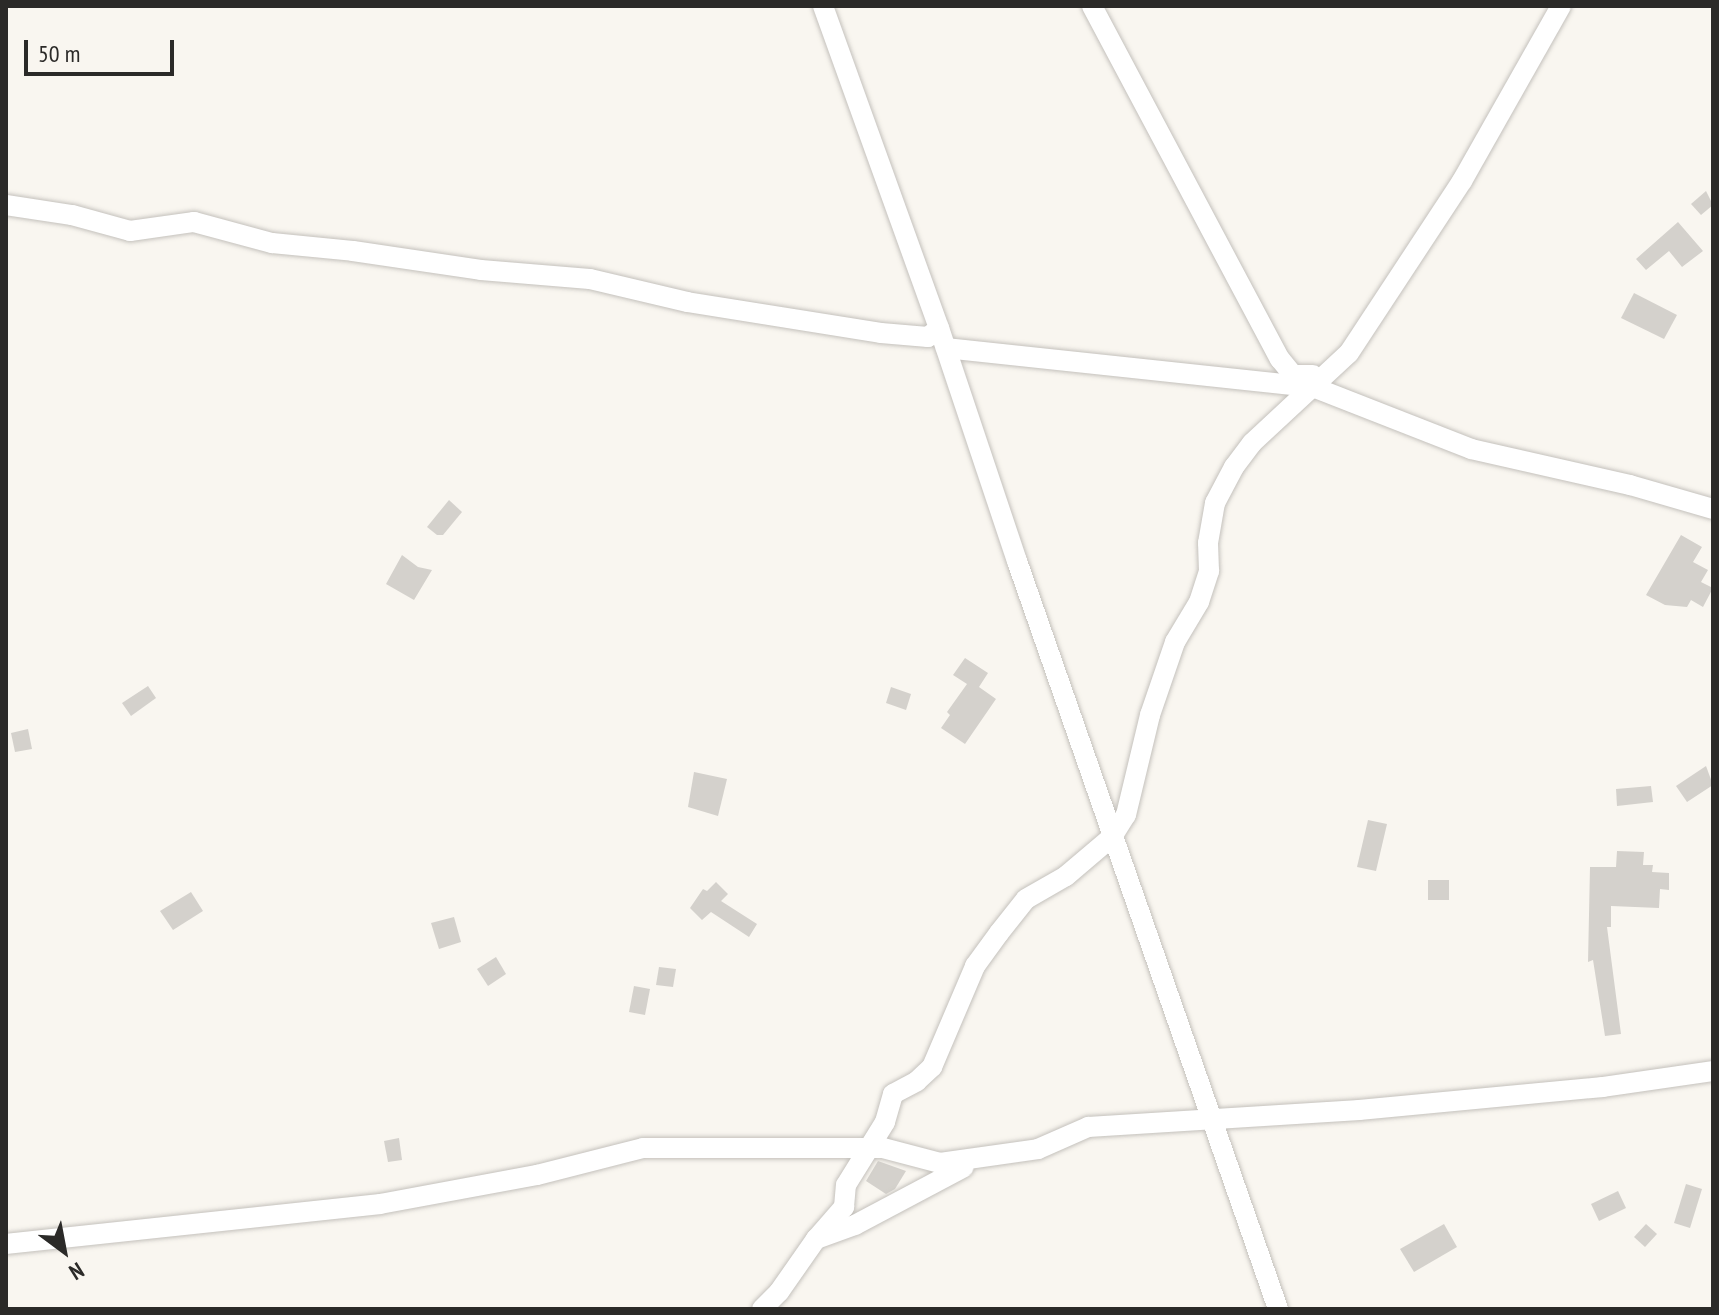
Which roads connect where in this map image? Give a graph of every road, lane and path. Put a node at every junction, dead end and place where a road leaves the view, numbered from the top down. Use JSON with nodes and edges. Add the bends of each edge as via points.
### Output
{"nodes":[{"id":1,"x":823,"y":6,"type":"edge"},
{"id":2,"x":1092,"y":6,"type":"edge"},
{"id":3,"x":1561,"y":6,"type":"edge"},
{"id":4,"x":6,"y":205,"type":"edge"},
{"id":5,"x":939,"y":328,"type":"junction"},
{"id":6,"x":946,"y":348,"type":"junction"},
{"id":7,"x":1319,"y":382,"type":"junction"},
{"id":8,"x":1713,"y":509,"type":"edge"},
{"id":9,"x":1112,"y":837,"type":"junction"},
{"id":10,"x":1713,"y":1071,"type":"edge"},
{"id":11,"x":1211,"y":1117,"type":"junction"},
{"id":12,"x":868,"y":1147,"type":"junction"},
{"id":13,"x":978,"y":1160,"type":"junction"},
{"id":14,"x":816,"y":1239,"type":"junction"},
{"id":15,"x":6,"y":1244,"type":"edge"},
{"id":16,"x":762,"y":1309,"type":"edge"},
{"id":17,"x":1278,"y":1309,"type":"edge"}],
"edges":[{"from":1,"to":5,"type":"street"},
{"from":2,"to":7,"type":"street","via":[[1280,359],[1293,375]]},
{"from":3,"to":7,"type":"street","via":[[1436,222],[1349,353]]},
{"from":4,"to":5,"type":"street","via":[[130,231],[194,222],[272,243],[590,279],[687,302],[881,333],[928,337]]},
{"from":5,"to":6,"type":"street"},
{"from":6,"to":7,"type":"street"},
{"from":6,"to":9,"type":"street"},
{"from":7,"to":8,"type":"street","via":[[1471,449]]},
{"from":7,"to":9,"type":"street","via":[[1252,443],[1215,503],[1209,571],[1199,602],[1175,642],[1150,715],[1126,815]]},
{"from":9,"to":11,"type":"street"},
{"from":9,"to":12,"type":"street","via":[[1066,876],[1026,899],[999,933],[975,966],[932,1067],[893,1094],[885,1122]]},
{"from":10,"to":11,"type":"street","via":[[1359,1110]]},
{"from":11,"to":13,"type":"street","via":[[1088,1127],[1038,1149]]},
{"from":11,"to":17,"type":"street"},
{"from":12,"to":13,"type":"street","via":[[940,1163]]},
{"from":12,"to":14,"type":"street","via":[[846,1185],[844,1207]]},
{"from":12,"to":15,"type":"street","via":[[643,1148],[537,1175],[380,1204]]},
{"from":13,"to":14,"type":"street","via":[[855,1225]]},
{"from":14,"to":16,"type":"street"}]}
